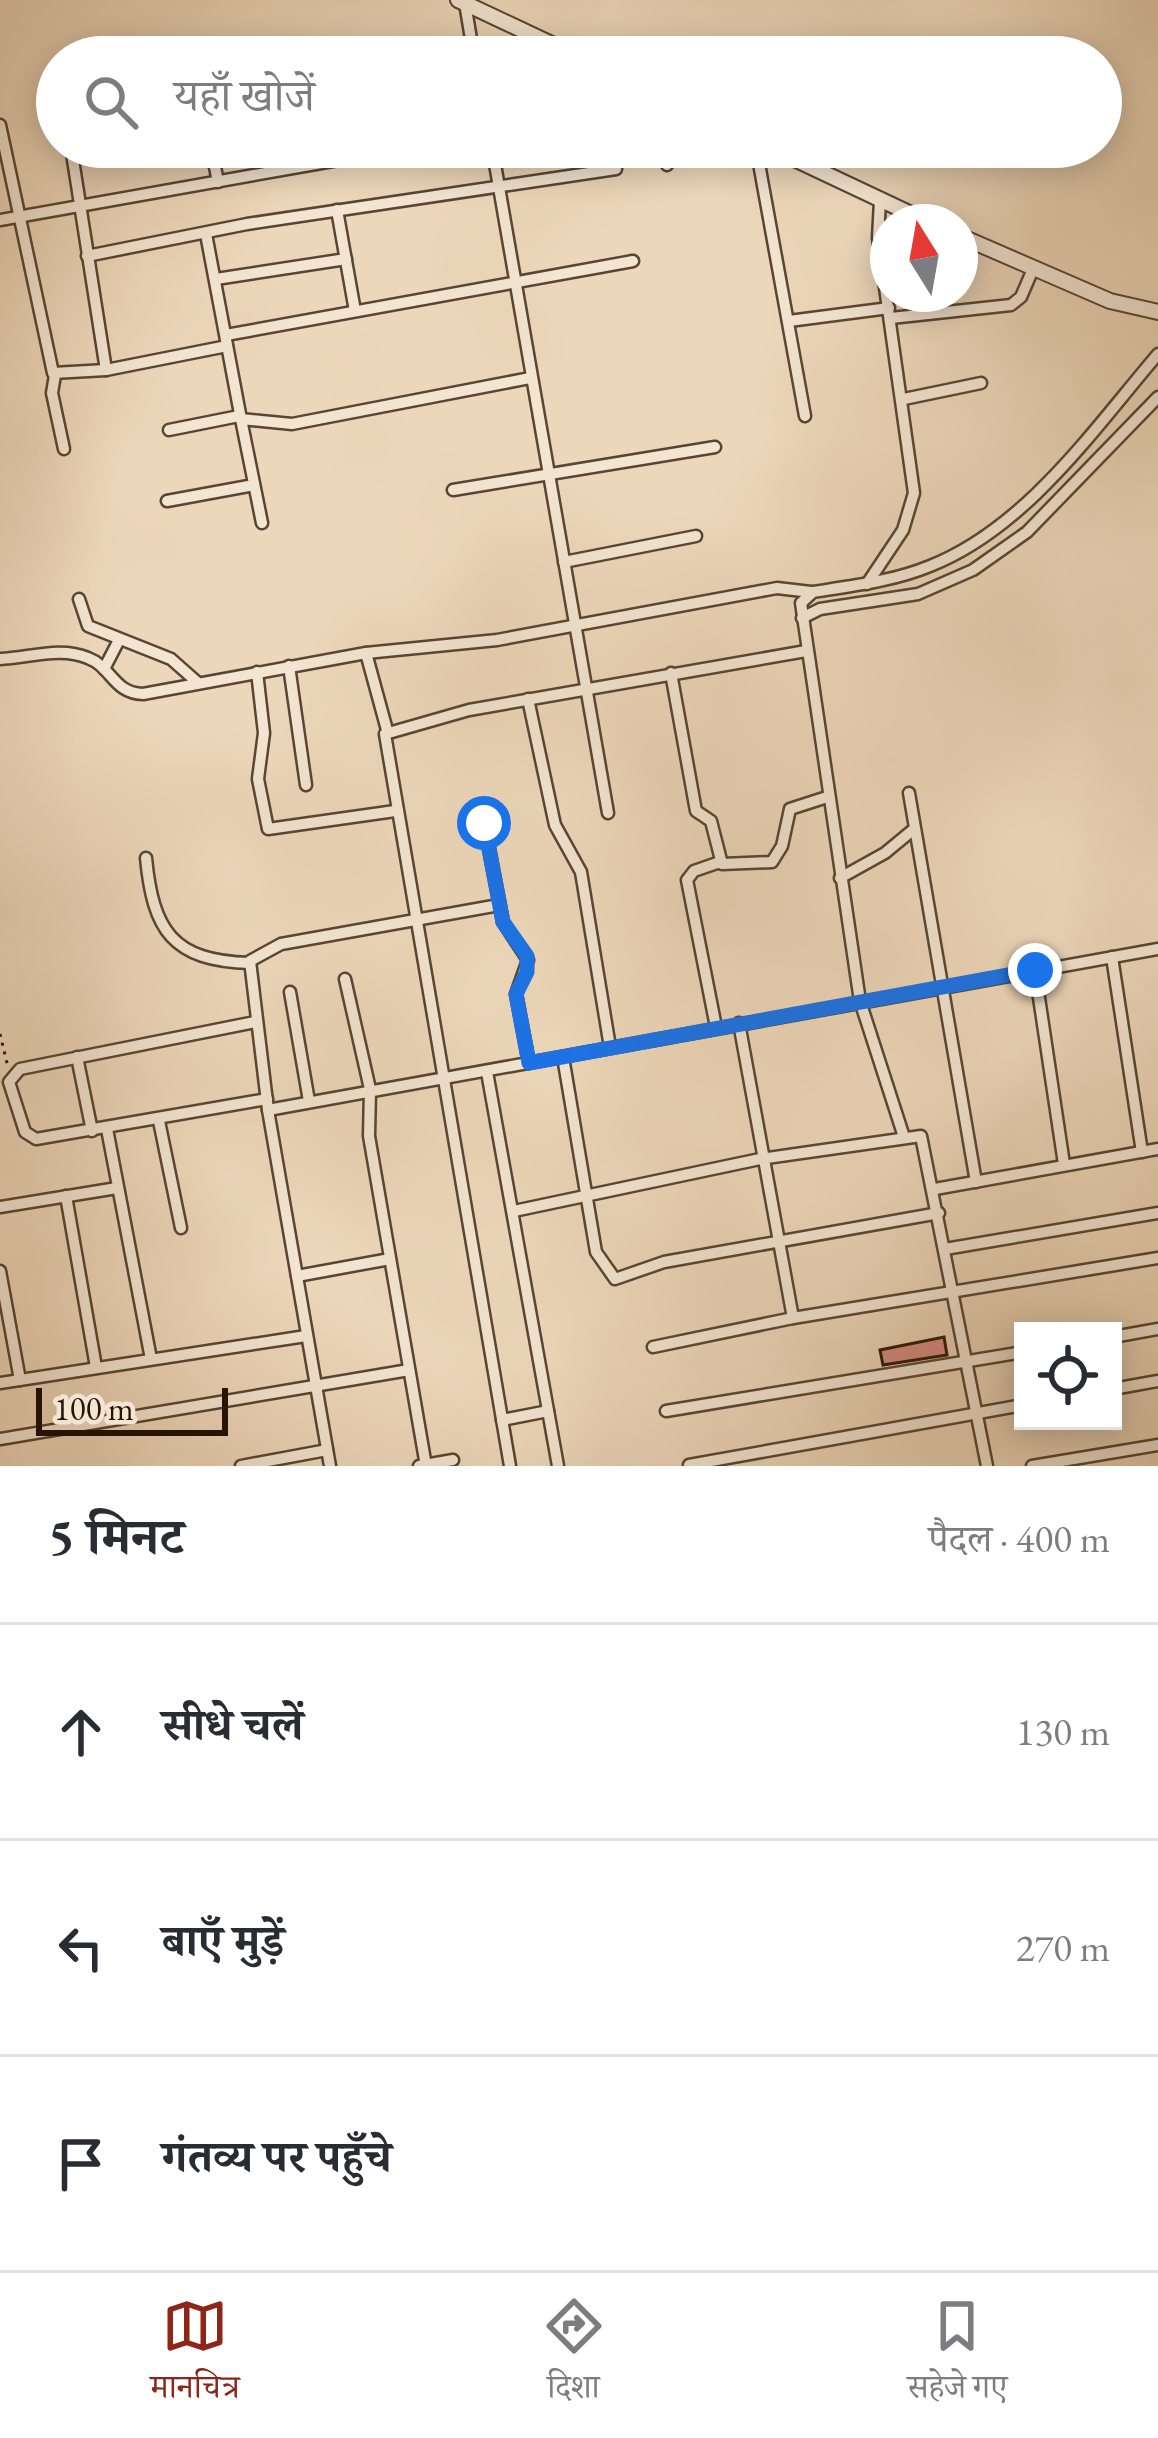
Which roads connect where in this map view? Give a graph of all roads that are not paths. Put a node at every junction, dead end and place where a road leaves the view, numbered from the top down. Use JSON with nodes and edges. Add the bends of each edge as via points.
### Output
{"nodes":[{"id":1,"x":462,"y":2,"type":"edge"},
{"id":2,"x":469,"y":36,"type":"edge"},
{"id":3,"x":534,"y":36,"type":"edge"},
{"id":4,"x":0,"y":125,"type":"edge"},
{"id":5,"x":74,"y":168,"type":"edge"},
{"id":6,"x":215,"y":168,"type":"edge"},
{"id":7,"x":298,"y":168,"type":"edge"},
{"id":8,"x":495,"y":168,"type":"edge"},
{"id":9,"x":759,"y":168,"type":"edge"},
{"id":10,"x":812,"y":168,"type":"edge"},
{"id":11,"x":616,"y":169,"type":"dead end"},
{"id":12,"x":218,"y":182,"type":"junction"},
{"id":13,"x":498,"y":186,"type":"junction"},
{"id":14,"x":880,"y":201,"type":"junction"},
{"id":15,"x":887,"y":204,"type":"edge"},
{"id":16,"x":80,"y":206,"type":"junction"},
{"id":17,"x":337,"y":210,"type":"junction"},
{"id":18,"x":19,"y":218,"type":"junction"},
{"id":19,"x":0,"y":220,"type":"edge"},
{"id":20,"x":206,"y":234,"type":"junction"},
{"id":21,"x":978,"y":244,"type":"edge"},
{"id":22,"x":87,"y":256,"type":"junction"},
{"id":23,"x":346,"y":259,"type":"junction"},
{"id":24,"x":633,"y":261,"type":"dead end"},
{"id":25,"x":1033,"y":269,"type":"junction"},
{"id":26,"x":216,"y":279,"type":"junction"},
{"id":27,"x":514,"y":281,"type":"junction"},
{"id":28,"x":356,"y":311,"type":"junction"},
{"id":29,"x":1158,"y":312,"type":"edge"},
{"id":30,"x":890,"y":313,"type":"junction"},
{"id":31,"x":789,"y":321,"type":"junction"},
{"id":32,"x":227,"y":340,"type":"junction"},
{"id":33,"x":1158,"y":354,"type":"edge"},
{"id":34,"x":106,"y":370,"type":"junction"},
{"id":35,"x":55,"y":375,"type":"junction"},
{"id":36,"x":530,"y":378,"type":"junction"},
{"id":37,"x":981,"y":382,"type":"dead end"},
{"id":38,"x":1158,"y":397,"type":"edge"},
{"id":39,"x":904,"y":399,"type":"junction"},
{"id":40,"x":805,"y":416,"type":"dead end"},
{"id":41,"x":240,"y":417,"type":"junction"},
{"id":42,"x":170,"y":430,"type":"dead end"},
{"id":43,"x":715,"y":447,"type":"dead end"},
{"id":44,"x":64,"y":449,"type":"dead end"},
{"id":45,"x":549,"y":474,"type":"junction"},
{"id":46,"x":254,"y":485,"type":"junction"},
{"id":47,"x":453,"y":490,"type":"dead end"},
{"id":48,"x":166,"y":501,"type":"dead end"},
{"id":49,"x":262,"y":523,"type":"dead end"},
{"id":50,"x":696,"y":536,"type":"dead end"},
{"id":51,"x":564,"y":562,"type":"junction"},
{"id":52,"x":867,"y":584,"type":"junction"},
{"id":53,"x":814,"y":592,"type":"junction"},
{"id":54,"x":80,"y":599,"type":"dead end"},
{"id":55,"x":802,"y":618,"type":"junction"},
{"id":56,"x":572,"y":623,"type":"junction"},
{"id":57,"x":119,"y":640,"type":"junction"},
{"id":58,"x":806,"y":651,"type":"junction"},
{"id":59,"x":366,"y":653,"type":"junction"},
{"id":60,"x":0,"y":659,"type":"edge"},
{"id":61,"x":289,"y":666,"type":"junction"},
{"id":62,"x":104,"y":669,"type":"junction"},
{"id":63,"x":257,"y":671,"type":"junction"},
{"id":64,"x":671,"y":673,"type":"junction"},
{"id":65,"x":197,"y":682,"type":"junction"},
{"id":66,"x":585,"y":688,"type":"junction"},
{"id":67,"x":528,"y":699,"type":"junction"},
{"id":68,"x":387,"y":730,"type":"junction"},
{"id":69,"x":306,"y":785,"type":"dead end"},
{"id":70,"x":909,"y":793,"type":"dead end"},
{"id":71,"x":826,"y":797,"type":"junction"},
{"id":72,"x":395,"y":811,"type":"junction"},
{"id":73,"x":608,"y":813,"type":"dead end"},
{"id":74,"x":484,"y":823,"type":"dead end"},
{"id":75,"x":914,"y":830,"type":"junction"},
{"id":76,"x":146,"y":858,"type":"dead end"},
{"id":77,"x":720,"y":862,"type":"junction"},
{"id":78,"x":840,"y":878,"type":"junction"},
{"id":79,"x":499,"y":905,"type":"junction"},
{"id":80,"x":417,"y":919,"type":"junction"},
{"id":81,"x":1158,"y":950,"type":"edge"},
{"id":82,"x":1112,"y":957,"type":"junction"},
{"id":83,"x":250,"y":962,"type":"junction"},
{"id":84,"x":1035,"y":970,"type":"junction"},
{"id":85,"x":345,"y":979,"type":"dead end"},
{"id":86,"x":943,"y":987,"type":"junction"},
{"id":87,"x":290,"y":992,"type":"dead end"},
{"id":88,"x":860,"y":1001,"type":"junction"},
{"id":89,"x":255,"y":1022,"type":"junction"},
{"id":90,"x":739,"y":1023,"type":"junction"},
{"id":91,"x":716,"y":1027,"type":"junction"},
{"id":92,"x":610,"y":1047,"type":"junction"},
{"id":93,"x":77,"y":1057,"type":"junction"},
{"id":94,"x":563,"y":1058,"type":"junction"},
{"id":95,"x":529,"y":1063,"type":"junction"},
{"id":96,"x":487,"y":1072,"type":"junction"},
{"id":97,"x":446,"y":1079,"type":"junction"},
{"id":98,"x":370,"y":1089,"type":"junction"},
{"id":99,"x":309,"y":1101,"type":"junction"},
{"id":100,"x":267,"y":1105,"type":"junction"},
{"id":101,"x":159,"y":1120,"type":"junction"},
{"id":102,"x":107,"y":1129,"type":"junction"},
{"id":103,"x":92,"y":1131,"type":"junction"},
{"id":104,"x":904,"y":1137,"type":"junction"},
{"id":105,"x":1158,"y":1149,"type":"edge"},
{"id":106,"x":1142,"y":1152,"type":"junction"},
{"id":107,"x":760,"y":1159,"type":"junction"},
{"id":108,"x":1064,"y":1165,"type":"junction"},
{"id":109,"x":976,"y":1182,"type":"junction"},
{"id":110,"x":117,"y":1188,"type":"junction"},
{"id":111,"x":935,"y":1189,"type":"junction"},
{"id":112,"x":589,"y":1195,"type":"junction"},
{"id":113,"x":66,"y":1196,"type":"junction"},
{"id":114,"x":0,"y":1207,"type":"edge"},
{"id":115,"x":514,"y":1211,"type":"junction"},
{"id":116,"x":939,"y":1213,"type":"junction"},
{"id":117,"x":1158,"y":1213,"type":"edge"},
{"id":118,"x":181,"y":1228,"type":"dead end"},
{"id":119,"x":775,"y":1240,"type":"junction"},
{"id":120,"x":945,"y":1249,"type":"junction"},
{"id":121,"x":1158,"y":1258,"type":"edge"},
{"id":122,"x":390,"y":1259,"type":"junction"},
{"id":123,"x":0,"y":1271,"type":"edge"},
{"id":124,"x":297,"y":1276,"type":"junction"},
{"id":125,"x":955,"y":1292,"type":"junction"},
{"id":126,"x":3,"y":1305,"type":"edge"},
{"id":127,"x":793,"y":1318,"type":"junction"},
{"id":128,"x":1158,"y":1329,"type":"edge"},
{"id":129,"x":1122,"y":1335,"type":"edge"},
{"id":130,"x":306,"y":1336,"type":"junction"},
{"id":131,"x":653,"y":1347,"type":"dead end"},
{"id":132,"x":1014,"y":1353,"type":"edge"},
{"id":133,"x":151,"y":1359,"type":"junction"},
{"id":134,"x":967,"y":1361,"type":"junction"},
{"id":135,"x":96,"y":1367,"type":"junction"},
{"id":136,"x":409,"y":1370,"type":"junction"},
{"id":137,"x":20,"y":1380,"type":"junction"},
{"id":138,"x":1158,"y":1382,"type":"edge"},
{"id":139,"x":0,"y":1383,"type":"edge"},
{"id":140,"x":316,"y":1386,"type":"junction"},
{"id":141,"x":1122,"y":1388,"type":"edge"},
{"id":142,"x":1014,"y":1407,"type":"edge"},
{"id":143,"x":548,"y":1411,"type":"junction"},
{"id":144,"x":666,"y":1411,"type":"dead end"},
{"id":145,"x":978,"y":1413,"type":"junction"},
{"id":146,"x":502,"y":1420,"type":"junction"},
{"id":147,"x":0,"y":1439,"type":"edge"},
{"id":148,"x":1158,"y":1445,"type":"edge"},
{"id":149,"x":326,"y":1450,"type":"junction"},
{"id":150,"x":453,"y":1460,"type":"dead end"},
{"id":151,"x":688,"y":1465,"type":"edge"},
{"id":152,"x":242,"y":1466,"type":"edge"},
{"id":153,"x":330,"y":1466,"type":"edge"},
{"id":154,"x":424,"y":1466,"type":"edge"},
{"id":155,"x":510,"y":1466,"type":"edge"},
{"id":156,"x":558,"y":1466,"type":"edge"},
{"id":157,"x":986,"y":1466,"type":"edge"},
{"id":158,"x":1032,"y":1466,"type":"edge"}],
"edges":[{"from":1,"to":2,"type":"street"},
{"from":1,"to":3,"type":"street"},
{"from":4,"to":18,"type":"street"},
{"from":5,"to":16,"type":"street"},
{"from":6,"to":12,"type":"street"},
{"from":7,"to":12,"type":"street"},
{"from":8,"to":13,"type":"street"},
{"from":9,"to":31,"type":"street"},
{"from":10,"to":14,"type":"street"},
{"from":11,"to":13,"type":"street"},
{"from":12,"to":16,"type":"street"},
{"from":13,"to":17,"type":"street"},
{"from":13,"to":27,"type":"street"},
{"from":14,"to":15,"type":"street"},
{"from":14,"to":30,"type":"street"},
{"from":16,"to":18,"type":"street"},
{"from":16,"to":22,"type":"street"},
{"from":17,"to":20,"type":"street"},
{"from":17,"to":23,"type":"street"},
{"from":18,"to":19,"type":"street"},
{"from":18,"to":35,"type":"street"},
{"from":20,"to":22,"type":"street"},
{"from":20,"to":26,"type":"street"},
{"from":21,"to":25,"type":"street"},
{"from":22,"to":34,"type":"street"},
{"from":23,"to":26,"type":"street"},
{"from":23,"to":28,"type":"street"},
{"from":24,"to":27,"type":"street"},
{"from":25,"to":29,"type":"street"},
{"from":25,"to":30,"type":"street","via":[[1011,305]]},
{"from":26,"to":32,"type":"street"},
{"from":27,"to":28,"type":"street"},
{"from":27,"to":36,"type":"street"},
{"from":28,"to":32,"type":"street"},
{"from":30,"to":31,"type":"street"},
{"from":30,"to":39,"type":"street"},
{"from":31,"to":40,"type":"street"},
{"from":32,"to":34,"type":"street"},
{"from":32,"to":41,"type":"street"},
{"from":33,"to":52,"type":"street","via":[[1009,517],[946,560]]},
{"from":34,"to":35,"type":"street"},
{"from":35,"to":44,"type":"street"},
{"from":36,"to":41,"type":"street","via":[[292,424]]},
{"from":36,"to":45,"type":"street"},
{"from":37,"to":39,"type":"street"},
{"from":38,"to":55,"type":"street","via":[[1027,532],[973,570],[918,594]]},
{"from":39,"to":52,"type":"street","via":[[913,503]]},
{"from":41,"to":42,"type":"street"},
{"from":41,"to":46,"type":"street"},
{"from":43,"to":45,"type":"street"},
{"from":45,"to":47,"type":"street"},
{"from":45,"to":51,"type":"street"},
{"from":46,"to":48,"type":"street"},
{"from":46,"to":49,"type":"street"},
{"from":50,"to":51,"type":"street"},
{"from":51,"to":56,"type":"street"},
{"from":52,"to":53,"type":"street"},
{"from":53,"to":55,"type":"street","via":[[801,603]]},
{"from":53,"to":56,"type":"street","via":[[777,588]]},
{"from":54,"to":57,"type":"street","via":[[82,621]]},
{"from":55,"to":58,"type":"street"},
{"from":56,"to":59,"type":"street","via":[[497,640]]},
{"from":56,"to":66,"type":"street"},
{"from":57,"to":62,"type":"street"},
{"from":57,"to":65,"type":"street","via":[[171,659]]},
{"from":58,"to":64,"type":"street"},
{"from":58,"to":71,"type":"street"},
{"from":59,"to":61,"type":"street"},
{"from":59,"to":68,"type":"street"},
{"from":60,"to":62,"type":"street","via":[[71,653]]},
{"from":61,"to":63,"type":"street"},
{"from":61,"to":69,"type":"street"},
{"from":62,"to":65,"type":"street","via":[[136,694]]},
{"from":63,"to":65,"type":"street"},
{"from":63,"to":72,"type":"street","via":[[264,733],[258,779],[268,829]]},
{"from":64,"to":66,"type":"street"},
{"from":64,"to":77,"type":"street","via":[[696,811],[711,821]]},
{"from":66,"to":67,"type":"street"},
{"from":66,"to":73,"type":"street"},
{"from":67,"to":68,"type":"street"},
{"from":67,"to":92,"type":"street","via":[[555,825],[581,872]]},
{"from":68,"to":72,"type":"street"},
{"from":70,"to":75,"type":"street"},
{"from":71,"to":77,"type":"street","via":[[790,809],[772,862]]},
{"from":71,"to":78,"type":"street"},
{"from":72,"to":80,"type":"street"},
{"from":74,"to":79,"type":"street"},
{"from":75,"to":78,"type":"street"},
{"from":75,"to":86,"type":"street"},
{"from":76,"to":83,"type":"street","via":[[152,905],[166,932],[204,960]]},
{"from":77,"to":91,"type":"street","via":[[694,872],[687,888]]},
{"from":78,"to":88,"type":"street"},
{"from":79,"to":80,"type":"street"},
{"from":79,"to":95,"type":"street","via":[[527,956],[516,994]]},
{"from":80,"to":83,"type":"street","via":[[281,944]]},
{"from":80,"to":97,"type":"street"},
{"from":81,"to":82,"type":"street"},
{"from":82,"to":84,"type":"street"},
{"from":82,"to":106,"type":"street"},
{"from":83,"to":89,"type":"street"},
{"from":84,"to":86,"type":"street"},
{"from":84,"to":108,"type":"street"},
{"from":85,"to":98,"type":"street"},
{"from":86,"to":88,"type":"street"},
{"from":86,"to":109,"type":"street"},
{"from":87,"to":99,"type":"street"},
{"from":88,"to":90,"type":"street"},
{"from":88,"to":104,"type":"street"},
{"from":89,"to":93,"type":"street"},
{"from":89,"to":100,"type":"street"},
{"from":90,"to":91,"type":"street"},
{"from":90,"to":107,"type":"street"},
{"from":91,"to":92,"type":"street"},
{"from":92,"to":94,"type":"street"},
{"from":93,"to":103,"type":"street"},
{"from":93,"to":103,"type":"street","via":[[10,1076],[29,1137]]},
{"from":94,"to":95,"type":"street"},
{"from":94,"to":112,"type":"street"},
{"from":95,"to":96,"type":"street"},
{"from":96,"to":97,"type":"street"},
{"from":96,"to":115,"type":"street"},
{"from":97,"to":98,"type":"street"},
{"from":97,"to":146,"type":"street"},
{"from":98,"to":99,"type":"street"},
{"from":98,"to":122,"type":"street","via":[[369,1136]]},
{"from":99,"to":100,"type":"street"},
{"from":100,"to":101,"type":"street"},
{"from":100,"to":124,"type":"street"},
{"from":101,"to":102,"type":"street"},
{"from":101,"to":118,"type":"street"},
{"from":102,"to":103,"type":"street"},
{"from":102,"to":110,"type":"street"},
{"from":104,"to":107,"type":"street"},
{"from":104,"to":111,"type":"street","via":[[924,1137]]},
{"from":105,"to":106,"type":"street"},
{"from":106,"to":108,"type":"street"},
{"from":107,"to":112,"type":"street"},
{"from":107,"to":119,"type":"street"},
{"from":108,"to":109,"type":"street"},
{"from":109,"to":111,"type":"street"},
{"from":110,"to":113,"type":"street"},
{"from":110,"to":133,"type":"street"},
{"from":111,"to":116,"type":"street"},
{"from":112,"to":115,"type":"street"},
{"from":112,"to":119,"type":"street","via":[[596,1252],[615,1280]]},
{"from":113,"to":114,"type":"street"},
{"from":113,"to":135,"type":"street"},
{"from":115,"to":143,"type":"street"},
{"from":116,"to":119,"type":"street"},
{"from":116,"to":120,"type":"street"},
{"from":117,"to":120,"type":"street"},
{"from":119,"to":127,"type":"street"},
{"from":120,"to":125,"type":"street"},
{"from":121,"to":125,"type":"street"},
{"from":122,"to":124,"type":"street"},
{"from":122,"to":136,"type":"street"},
{"from":123,"to":126,"type":"street"},
{"from":124,"to":130,"type":"street"},
{"from":125,"to":127,"type":"street"},
{"from":125,"to":134,"type":"street"},
{"from":126,"to":137,"type":"street"},
{"from":127,"to":131,"type":"street"},
{"from":128,"to":129,"type":"street"},
{"from":130,"to":133,"type":"street"},
{"from":130,"to":140,"type":"street"},
{"from":132,"to":134,"type":"street"},
{"from":133,"to":135,"type":"street"},
{"from":134,"to":144,"type":"street"},
{"from":134,"to":145,"type":"street"},
{"from":135,"to":137,"type":"street"},
{"from":136,"to":140,"type":"street"},
{"from":136,"to":154,"type":"street"},
{"from":137,"to":139,"type":"street"},
{"from":138,"to":141,"type":"street"},
{"from":140,"to":147,"type":"street"},
{"from":140,"to":149,"type":"street"},
{"from":142,"to":145,"type":"street"},
{"from":143,"to":146,"type":"street"},
{"from":143,"to":156,"type":"street"},
{"from":145,"to":151,"type":"street"},
{"from":145,"to":157,"type":"street"},
{"from":146,"to":155,"type":"street"},
{"from":148,"to":158,"type":"street"},
{"from":149,"to":152,"type":"street"},
{"from":149,"to":153,"type":"street"},
{"from":150,"to":154,"type":"street"}]}
